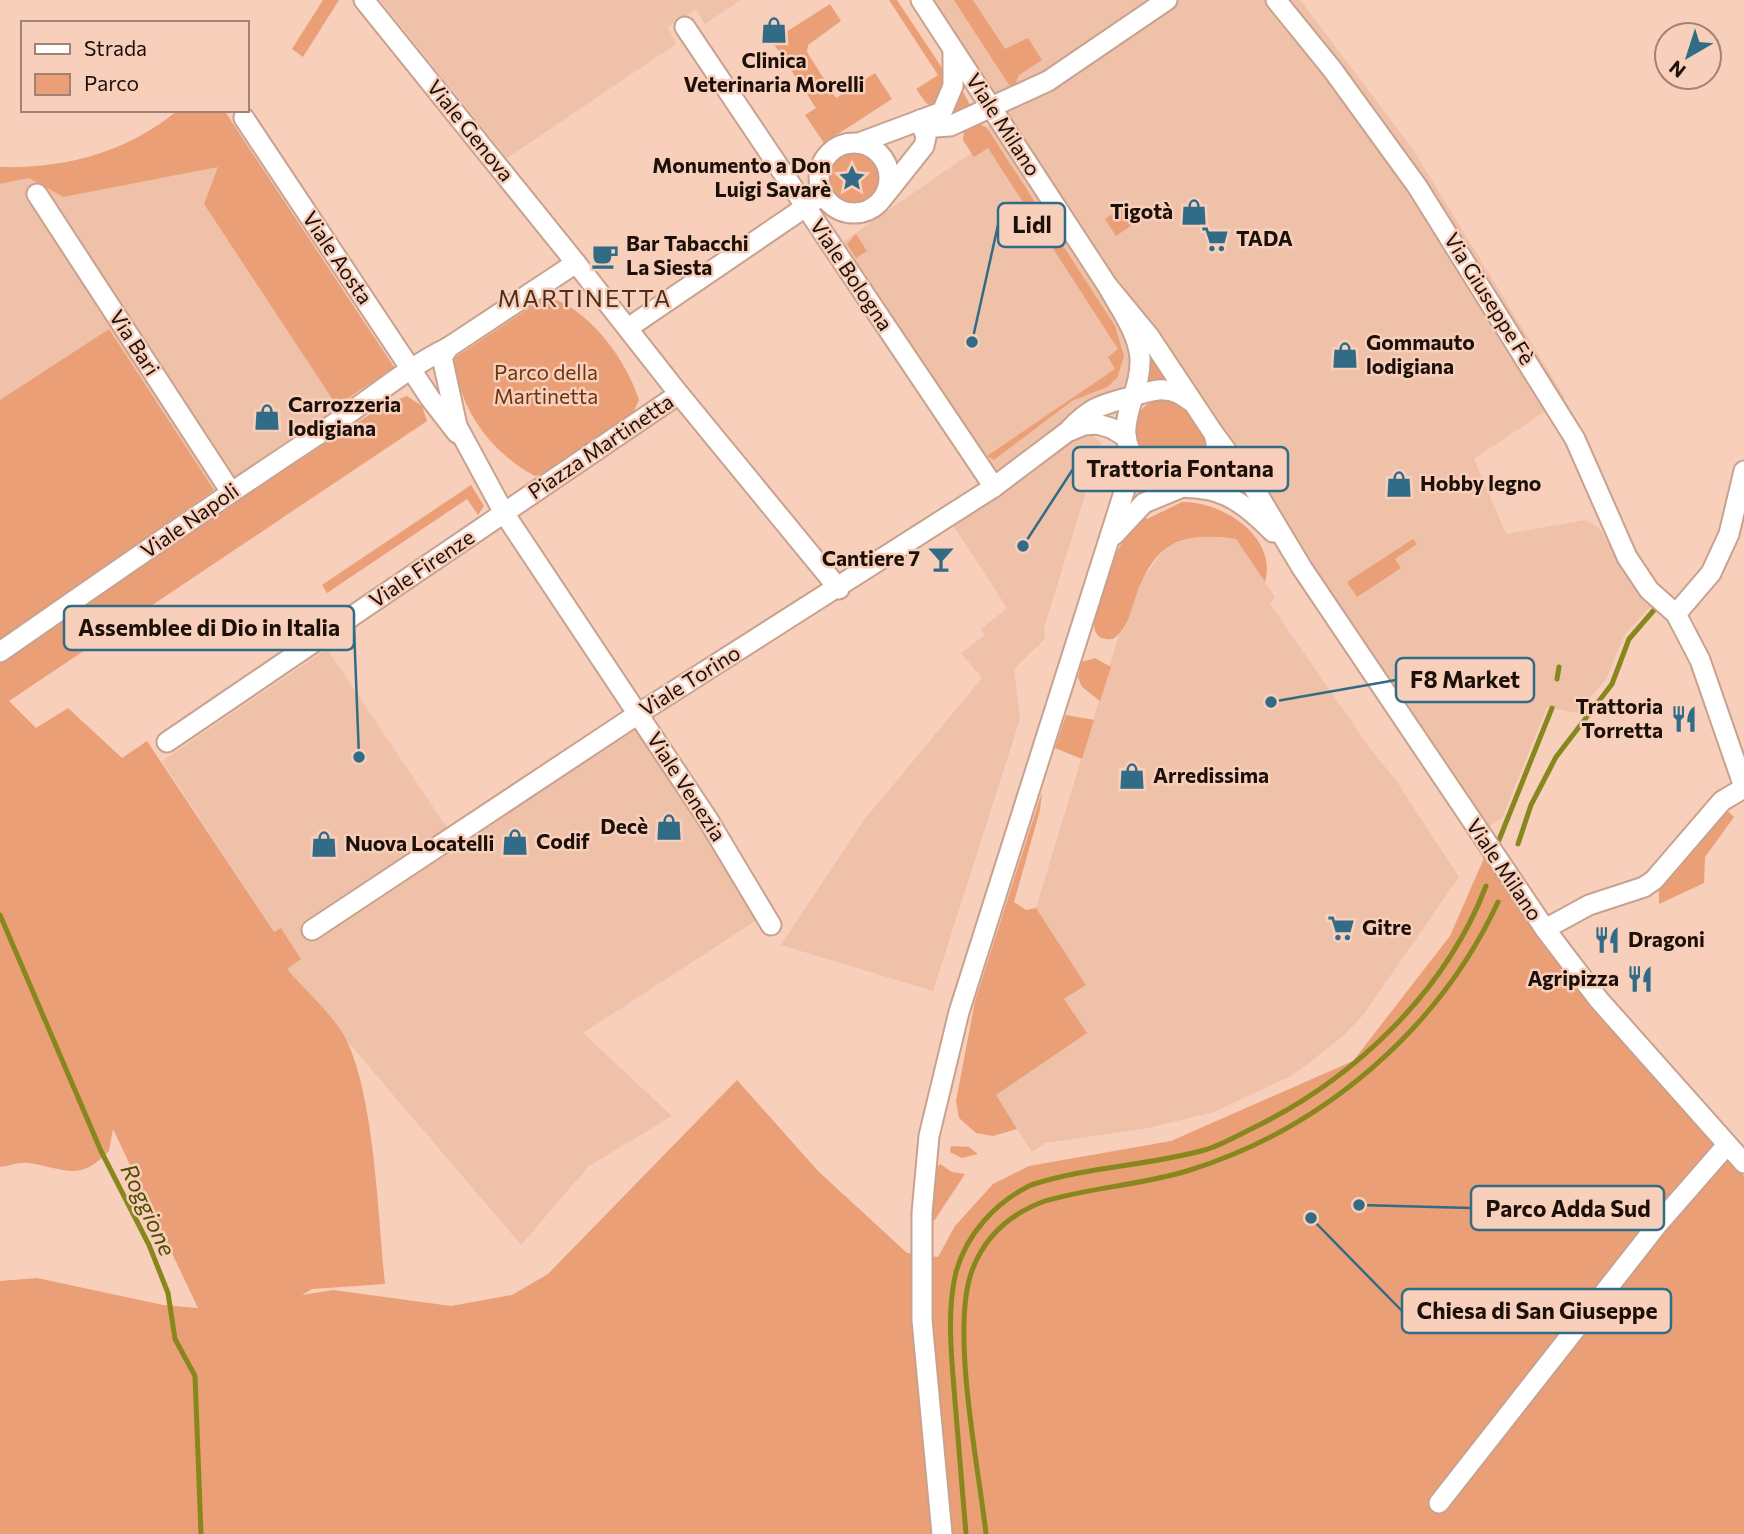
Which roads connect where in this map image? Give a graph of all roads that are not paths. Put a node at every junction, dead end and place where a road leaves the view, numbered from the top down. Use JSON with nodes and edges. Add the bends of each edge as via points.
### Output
{"nodes":[{"id":1,"x":364,"y":0,"type":"edge"},
{"id":2,"x":921,"y":0,"type":"edge"},
{"id":3,"x":1167,"y":0,"type":"edge"},
{"id":4,"x":1276,"y":0,"type":"edge"},
{"id":5,"x":685,"y":27,"type":"dead end"},
{"id":6,"x":953,"y":48,"type":"junction"},
{"id":7,"x":990,"y":106,"type":"junction"},
{"id":8,"x":244,"y":118,"type":"dead end"},
{"id":9,"x":920,"y":120,"type":"junction"},
{"id":10,"x":859,"y":143,"type":"junction"},
{"id":11,"x":37,"y":194,"type":"dead end"},
{"id":12,"x":823,"y":195,"type":"junction"},
{"id":13,"x":884,"y":196,"type":"junction"},
{"id":14,"x":805,"y":207,"type":"junction"},
{"id":15,"x":576,"y":263,"type":"junction"},
{"id":16,"x":1107,"y":285,"type":"junction"},
{"id":17,"x":628,"y":328,"type":"junction"},
{"id":18,"x":449,"y":347,"type":"junction"},
{"id":19,"x":411,"y":368,"type":"junction"},
{"id":20,"x":382,"y":392,"type":"junction"},
{"id":21,"x":680,"y":394,"type":"junction"},
{"id":22,"x":1132,"y":397,"type":"junction"},
{"id":23,"x":430,"y":398,"type":"junction"},
{"id":24,"x":1195,"y":406,"type":"junction"},
{"id":25,"x":1067,"y":432,"type":"junction"},
{"id":26,"x":1213,"y":434,"type":"junction"},
{"id":27,"x":461,"y":437,"type":"junction"},
{"id":28,"x":1129,"y":445,"type":"junction"},
{"id":29,"x":1744,"y":471,"type":"edge"},
{"id":30,"x":994,"y":487,"type":"junction"},
{"id":31,"x":1184,"y":488,"type":"junction"},
{"id":32,"x":231,"y":492,"type":"junction"},
{"id":33,"x":504,"y":513,"type":"junction"},
{"id":34,"x":1103,"y":554,"type":"junction"},
{"id":35,"x":1293,"y":555,"type":"junction"},
{"id":36,"x":839,"y":589,"type":"junction"},
{"id":37,"x":1676,"y":614,"type":"junction"},
{"id":38,"x":0,"y":652,"type":"edge"},
{"id":39,"x":638,"y":714,"type":"junction"},
{"id":40,"x":167,"y":742,"type":"dead end"},
{"id":41,"x":1744,"y":788,"type":"edge"},
{"id":42,"x":771,"y":925,"type":"dead end"},
{"id":43,"x":1545,"y":929,"type":"junction"},
{"id":44,"x":312,"y":930,"type":"dead end"},
{"id":45,"x":1727,"y":1145,"type":"junction"},
{"id":46,"x":1744,"y":1163,"type":"edge"},
{"id":47,"x":1439,"y":1503,"type":"dead end"},
{"id":48,"x":942,"y":1534,"type":"edge"}],
"edges":[{"from":1,"to":15,"type":"street","name":"Viale Genova"},
{"from":2,"to":6,"type":"street","name":"Viale Milano"},
{"from":3,"to":7,"type":"street","via":[[1048,81]]},
{"from":4,"to":37,"type":"street","name":"Via Giuseppe Fè","via":[[1417,186],[1575,439],[1627,557],[1649,590]]},
{"from":5,"to":14,"type":"street","name":"Viale Bologna"},
{"from":6,"to":7,"type":"street","name":"Viale Milano"},
{"from":6,"to":9,"type":"street","via":[[949,101],[938,115]]},
{"from":7,"to":9,"type":"street","via":[[946,127]]},
{"from":7,"to":16,"type":"street","name":"Viale Milano"},
{"from":8,"to":19,"type":"street","name":"Viale Aosta"},
{"from":9,"to":10,"type":"street"},
{"from":9,"to":13,"type":"street","via":[[924,146]]},
{"from":10,"to":12,"type":"street","via":[[847,143],[827,155],[819,177]]},
{"from":10,"to":13,"type":"street","via":[[880,153],[886,163]]},
{"from":11,"to":32,"type":"street","name":"Via Bari"},
{"from":12,"to":13,"type":"street","via":[[835,207],[856,213]]},
{"from":12,"to":14,"type":"street"},
{"from":14,"to":17,"type":"street"},
{"from":14,"to":30,"type":"street","name":"Viale Bologna"},
{"from":15,"to":17,"type":"street","name":"Piazza Martinetta"},
{"from":15,"to":18,"type":"street"},
{"from":16,"to":22,"type":"street","name":"Viale Milano","via":[[1138,346],[1140,364]]},
{"from":16,"to":24,"type":"street","name":"Viale Milano","via":[[1149,336]]},
{"from":17,"to":21,"type":"street","name":"Piazza Martinetta"},
{"from":18,"to":19,"type":"street"},
{"from":18,"to":27,"type":"street","via":[[442,364]]},
{"from":19,"to":20,"type":"street","name":"Viale Napoli"},
{"from":19,"to":23,"type":"street","name":"Viale Aosta"},
{"from":20,"to":23,"type":"street","name":"Viale Napoli","via":[[410,385]]},
{"from":20,"to":32,"type":"street","name":"Viale Napoli"},
{"from":21,"to":33,"type":"street","name":"Piazza Martinetta"},
{"from":21,"to":36,"type":"street"},
{"from":22,"to":24,"type":"street","name":"Viale Milano","via":[[1164,389],[1179,393]]},
{"from":22,"to":25,"type":"street","name":"Viale Torino","via":[[1096,407]]},
{"from":22,"to":28,"type":"street","name":"Viale Milano","via":[[1126,421]]},
{"from":23,"to":27,"type":"street"},
{"from":24,"to":26,"type":"street","name":"Viale Milano"},
{"from":25,"to":28,"type":"street","name":"Viale Torino","via":[[1097,424],[1111,428]]},
{"from":25,"to":30,"type":"street","name":"Viale Torino"},
{"from":26,"to":31,"type":"street","via":[[1217,454],[1212,470],[1201,482]]},
{"from":26,"to":35,"type":"street","name":"Viale Milano","via":[[1254,488]]},
{"from":27,"to":33,"type":"street"},
{"from":28,"to":31,"type":"street","name":"Viale Milano","via":[[1153,478]]},
{"from":28,"to":34,"type":"street","via":[[1130,470]]},
{"from":29,"to":37,"type":"street","via":[[1729,534],[1711,573]]},
{"from":30,"to":36,"type":"street","name":"Viale Torino"},
{"from":31,"to":34,"type":"street","via":[[1151,499],[1134,511]]},
{"from":31,"to":35,"type":"street","name":"Viale Milano","via":[[1218,492],[1239,503],[1262,520]]},
{"from":32,"to":38,"type":"street","name":"Viale Napoli"},
{"from":33,"to":39,"type":"street","name":"Viale Venezia"},
{"from":33,"to":40,"type":"street","name":"Viale Firenze"},
{"from":34,"to":48,"type":"street","via":[[959,1012],[935,1104],[922,1223],[922,1320]]},
{"from":35,"to":43,"type":"street","name":"Viale Milano"},
{"from":36,"to":39,"type":"street","name":"Viale Torino"},
{"from":37,"to":41,"type":"street","via":[[1700,660]]},
{"from":39,"to":42,"type":"street","name":"Viale Venezia"},
{"from":39,"to":44,"type":"street","name":"Viale Torino"},
{"from":41,"to":43,"type":"street","via":[[1722,801],[1654,880],[1589,905]]},
{"from":43,"to":45,"type":"street","name":"Viale Milano","via":[[1599,1000]]},
{"from":45,"to":46,"type":"street","name":"Viale Milano"},
{"from":45,"to":47,"type":"street","via":[[1658,1224]]}]}
